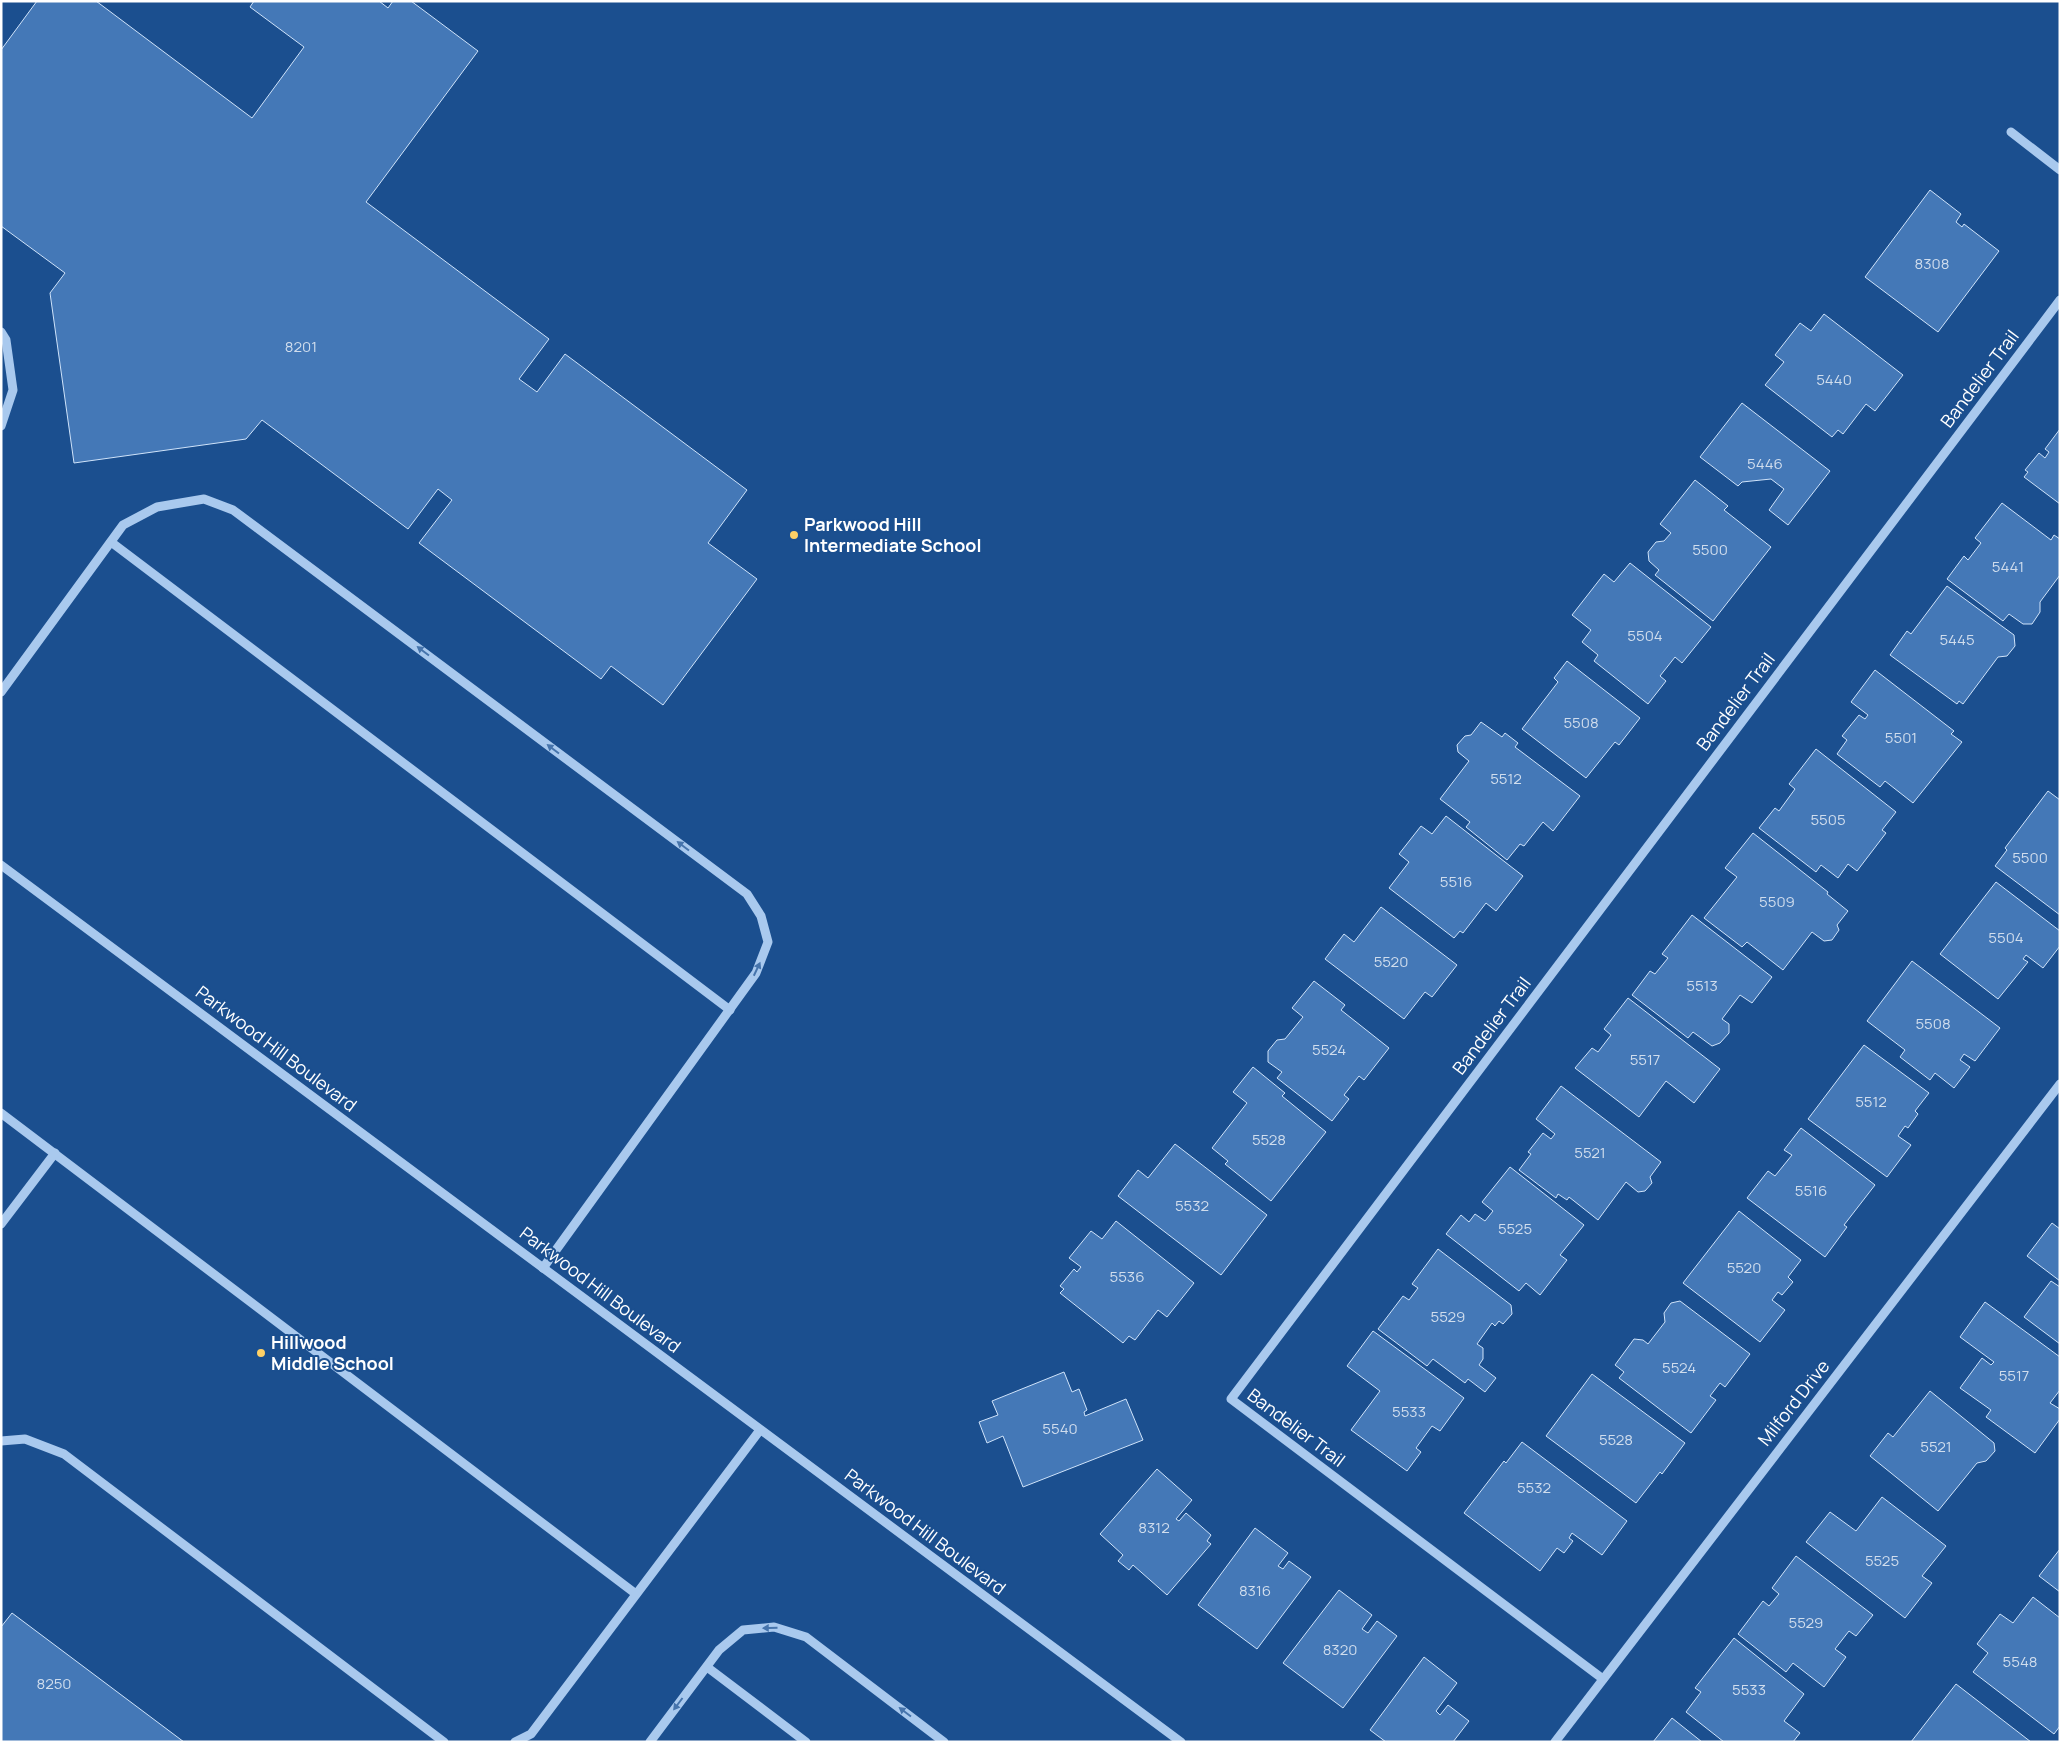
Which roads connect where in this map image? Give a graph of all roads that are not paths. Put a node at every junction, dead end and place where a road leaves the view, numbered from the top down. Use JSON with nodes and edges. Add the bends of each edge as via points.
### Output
{"nodes":[{"id":1,"x":2011,"y":132,"type":"dead end"},
{"id":2,"x":2060,"y":170,"type":"edge"},
{"id":3,"x":2060,"y":300,"type":"edge"},
{"id":4,"x":1,"y":332,"type":"edge"},
{"id":5,"x":1,"y":426,"type":"edge"},
{"id":6,"x":111,"y":542,"type":"junction"},
{"id":7,"x":1,"y":692,"type":"edge"},
{"id":8,"x":1,"y":865,"type":"edge"},
{"id":9,"x":730,"y":1010,"type":"junction"},
{"id":10,"x":2060,"y":1084,"type":"edge"},
{"id":11,"x":1,"y":1113,"type":"edge"},
{"id":12,"x":55,"y":1153,"type":"junction"},
{"id":13,"x":1,"y":1224,"type":"edge"},
{"id":14,"x":543,"y":1268,"type":"junction"},
{"id":15,"x":760,"y":1430,"type":"junction"},
{"id":16,"x":1,"y":1441,"type":"edge"},
{"id":17,"x":636,"y":1594,"type":"junction"},
{"id":18,"x":707,"y":1667,"type":"junction"},
{"id":19,"x":1603,"y":1679,"type":"junction"},
{"id":20,"x":444,"y":1742,"type":"edge"},
{"id":21,"x":515,"y":1742,"type":"edge"},
{"id":22,"x":650,"y":1742,"type":"edge"},
{"id":23,"x":806,"y":1742,"type":"edge"},
{"id":24,"x":944,"y":1742,"type":"edge"},
{"id":25,"x":1180,"y":1742,"type":"edge"},
{"id":26,"x":1555,"y":1742,"type":"edge"}],
"edges":[{"from":1,"to":2,"type":"street"},
{"from":3,"to":19,"type":"street","name":"Bandelier Trail","via":[[1231,1399]]},
{"from":4,"to":5,"type":"street","via":[[6,340],[13,390]]},
{"from":6,"to":7,"type":"street"},
{"from":6,"to":9,"type":"street"},
{"from":9,"to":6,"type":"street","one_way":true,"via":[[756,973],[768,942],[761,916],[747,894],[233,510],[204,499],[157,507],[123,525]]},
{"from":8,"to":14,"type":"street","name":"Parkwood Hill Boulevard"},
{"from":9,"to":14,"type":"street"},
{"from":10,"to":19,"type":"street","name":"Milford Drive"},
{"from":11,"to":12,"type":"street"},
{"from":12,"to":13,"type":"street"},
{"from":12,"to":17,"type":"street"},
{"from":14,"to":15,"type":"street","name":"Parkwood Hill Boulevard"},
{"from":15,"to":17,"type":"street"},
{"from":15,"to":25,"type":"street","name":"Parkwood Hill Boulevard"},
{"from":16,"to":20,"type":"street","via":[[25,1440],[64,1454]]},
{"from":17,"to":21,"type":"street","via":[[531,1734]]},
{"from":18,"to":22,"type":"street","one_way":true},
{"from":18,"to":23,"type":"street"},
{"from":24,"to":18,"type":"street","one_way":true,"via":[[806,1637],[782,1629],[743,1630],[719,1650]]},
{"from":19,"to":26,"type":"street","name":"Milford Drive"}]}
